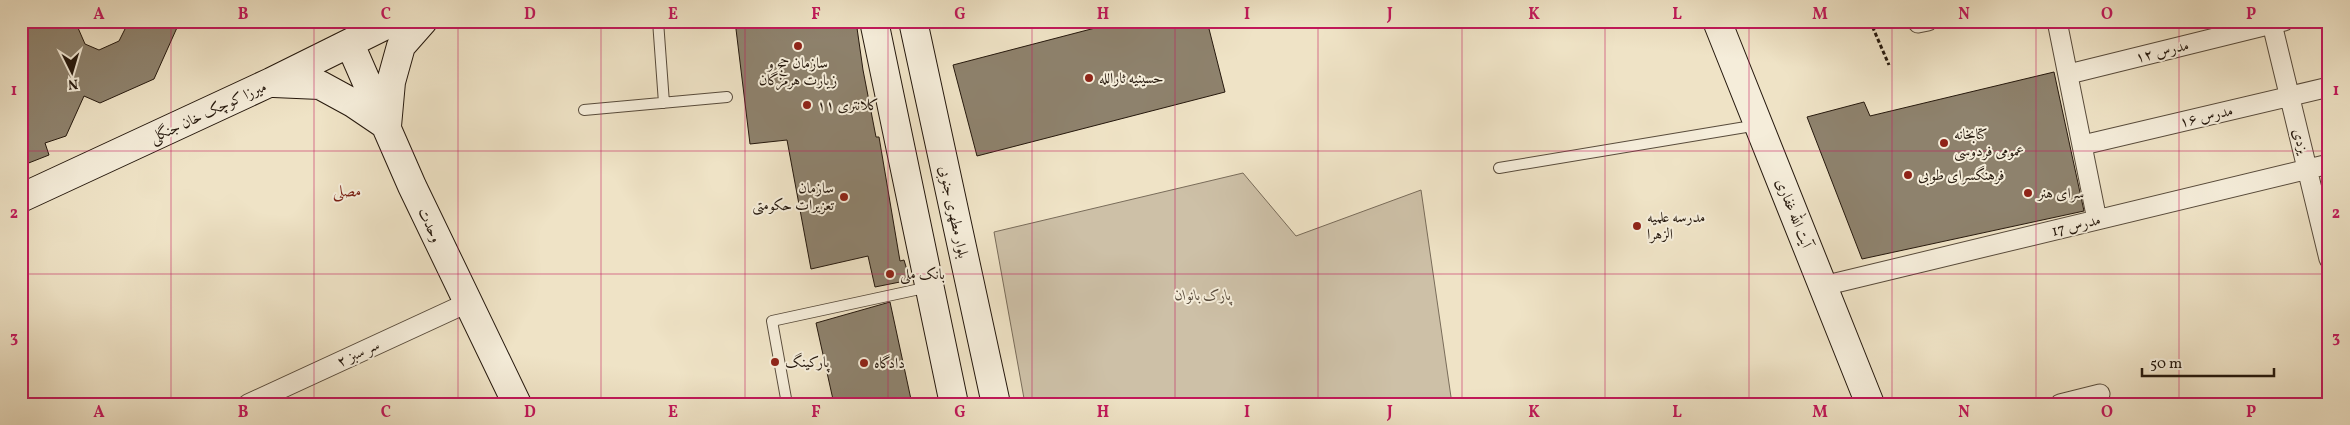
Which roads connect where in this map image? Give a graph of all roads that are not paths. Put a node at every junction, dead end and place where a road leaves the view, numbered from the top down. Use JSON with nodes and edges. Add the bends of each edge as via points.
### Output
{"nodes":[{"id":1,"x":394,"y":21,"type":"edge"},
{"id":2,"x":423,"y":21,"type":"edge"},
{"id":3,"x":658,"y":21,"type":"edge"},
{"id":4,"x":874,"y":21,"type":"edge"},
{"id":5,"x":913,"y":21,"type":"edge"},
{"id":6,"x":1718,"y":21,"type":"edge"},
{"id":7,"x":2057,"y":21,"type":"edge"},
{"id":8,"x":2278,"y":23,"type":"edge"},
{"id":9,"x":350,"y":44,"type":"junction"},
{"id":10,"x":2069,"y":74,"type":"junction"},
{"id":11,"x":271,"y":82,"type":"junction"},
{"id":12,"x":2329,"y":88,"type":"edge"},
{"id":13,"x":2290,"y":96,"type":"junction"},
{"id":14,"x":727,"y":97,"type":"dead end"},
{"id":15,"x":664,"y":103,"type":"junction"},
{"id":16,"x":584,"y":110,"type":"dead end"},
{"id":17,"x":1758,"y":124,"type":"junction"},
{"id":18,"x":387,"y":126,"type":"junction"},
{"id":19,"x":2083,"y":145,"type":"junction"},
{"id":20,"x":2329,"y":164,"type":"edge"},
{"id":21,"x":1499,"y":168,"type":"dead end"},
{"id":22,"x":2308,"y":169,"type":"junction"},
{"id":23,"x":950,"y":192,"type":"junction"},
{"id":24,"x":21,"y":198,"type":"edge"},
{"id":25,"x":912,"y":201,"type":"junction"},
{"id":26,"x":2097,"y":220,"type":"junction"},
{"id":27,"x":2329,"y":258,"type":"edge"},
{"id":28,"x":1823,"y":286,"type":"junction"},
{"id":29,"x":930,"y":287,"type":"junction"},
{"id":30,"x":468,"y":303,"type":"junction"},
{"id":31,"x":2100,"y":394,"type":"dead end"},
{"id":32,"x":248,"y":404,"type":"edge"},
{"id":33,"x":517,"y":404,"type":"edge"},
{"id":34,"x":787,"y":404,"type":"edge"},
{"id":35,"x":954,"y":404,"type":"edge"},
{"id":36,"x":996,"y":404,"type":"edge"},
{"id":37,"x":1870,"y":404,"type":"edge"},
{"id":38,"x":2060,"y":404,"type":"edge"}],
"edges":[{"from":1,"to":9,"type":"street","name":"میرزا کوچک خان جنگلی"},
{"from":2,"to":18,"type":"street","via":[[401,46],[391,82]]},
{"from":3,"to":15,"type":"lane"},
{"from":4,"to":25,"type":"street"},
{"from":5,"to":23,"type":"street","name":"بلوار مطهری جنوبی"},
{"from":6,"to":17,"type":"street","name":"آیت الله غفاری"},
{"from":7,"to":10,"type":"street"},
{"from":8,"to":10,"type":"street","name":"مدرس ۱۲"},
{"from":8,"to":13,"type":"street","name":"یزدی"},
{"from":9,"to":11,"type":"street","name":"میرزا کوچک خان جنگلی"},
{"from":9,"to":18,"type":"street","name":"وحدت"},
{"from":10,"to":19,"type":"street"},
{"from":11,"to":18,"type":"street","via":[[320,85]]},
{"from":11,"to":24,"type":"street","name":"میرزا کوچک خان جنگلی"},
{"from":12,"to":13,"type":"street","name":"مدرس ۱۶"},
{"from":13,"to":19,"type":"street","name":"مدرس ۱۶"},
{"from":13,"to":22,"type":"street","name":"یزدی"},
{"from":14,"to":15,"type":"lane"},
{"from":15,"to":16,"type":"lane"},
{"from":17,"to":21,"type":"lane"},
{"from":17,"to":28,"type":"street","name":"آیت الله غفاری"},
{"from":18,"to":30,"type":"street","name":"وحدت"},
{"from":19,"to":26,"type":"street"},
{"from":20,"to":22,"type":"street","name":"مدرس 17"},
{"from":22,"to":26,"type":"street","name":"مدرس 17"},
{"from":22,"to":27,"type":"street","name":"یزدی"},
{"from":23,"to":25,"type":"street"},
{"from":23,"to":36,"type":"street","name":"بلوار مطهری جنوبی"},
{"from":25,"to":29,"type":"street"},
{"from":26,"to":28,"type":"street","name":"مدرس 17"},
{"from":28,"to":37,"type":"street","name":"آیت الله غفاری"},
{"from":29,"to":34,"type":"lane","via":[[772,321]]},
{"from":29,"to":35,"type":"street"},
{"from":30,"to":32,"type":"street","name":"سر سبز ۲"},
{"from":30,"to":33,"type":"street","name":"وحدت"},
{"from":31,"to":38,"type":"street"}]}
